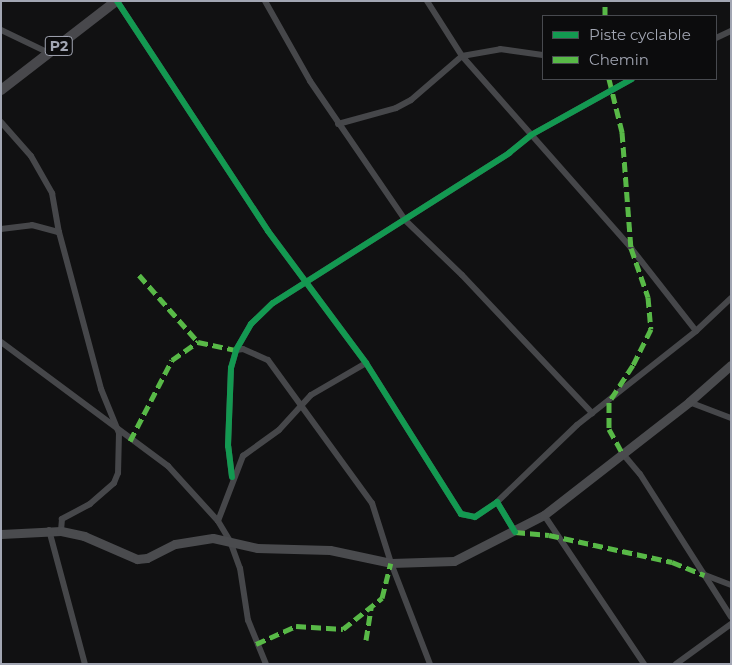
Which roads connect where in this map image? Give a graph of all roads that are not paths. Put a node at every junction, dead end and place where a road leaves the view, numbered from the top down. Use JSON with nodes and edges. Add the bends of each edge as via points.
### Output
{"nodes":[{"id":1,"x":117,"y":1,"type":"edge"},
{"id":2,"x":265,"y":1,"type":"edge"},
{"id":3,"x":427,"y":1,"type":"edge"},
{"id":4,"x":1,"y":30,"type":"edge"},
{"id":5,"x":731,"y":31,"type":"edge"},
{"id":6,"x":717,"y":38,"type":"edge"},
{"id":7,"x":49,"y":53,"type":"junction"},
{"id":8,"x":542,"y":55,"type":"edge"},
{"id":9,"x":462,"y":56,"type":"junction"},
{"id":10,"x":630,"y":80,"type":"edge"},
{"id":11,"x":1,"y":90,"type":"edge"},
{"id":12,"x":1,"y":122,"type":"edge"},
{"id":13,"x":338,"y":124,"type":"junction"},
{"id":14,"x":531,"y":135,"type":"junction"},
{"id":15,"x":405,"y":220,"type":"junction"},
{"id":16,"x":1,"y":229,"type":"edge"},
{"id":17,"x":58,"y":232,"type":"junction"},
{"id":18,"x":304,"y":280,"type":"junction"},
{"id":19,"x":731,"y":298,"type":"edge"},
{"id":20,"x":696,"y":331,"type":"junction"},
{"id":21,"x":1,"y":342,"type":"edge"},
{"id":22,"x":236,"y":350,"type":"junction"},
{"id":23,"x":366,"y":363,"type":"junction"},
{"id":24,"x":731,"y":365,"type":"edge"},
{"id":25,"x":689,"y":402,"type":"junction"},
{"id":26,"x":300,"y":408,"type":"junction"},
{"id":27,"x":592,"y":413,"type":"junction"},
{"id":28,"x":731,"y":418,"type":"edge"},
{"id":29,"x":119,"y":432,"type":"junction"},
{"id":30,"x":623,"y":454,"type":"junction"},
{"id":31,"x":232,"y":477,"type":"junction"},
{"id":32,"x":497,"y":502,"type":"junction"},
{"id":33,"x":544,"y":515,"type":"junction"},
{"id":34,"x":218,"y":521,"type":"junction"},
{"id":35,"x":49,"y":530,"type":"junction"},
{"id":36,"x":61,"y":531,"type":"junction"},
{"id":37,"x":515,"y":532,"type":"junction"},
{"id":38,"x":1,"y":534,"type":"edge"},
{"id":39,"x":230,"y":541,"type":"junction"},
{"id":40,"x":391,"y":563,"type":"junction"},
{"id":41,"x":705,"y":575,"type":"junction"},
{"id":42,"x":731,"y":585,"type":"edge"},
{"id":43,"x":731,"y":617,"type":"edge"},
{"id":44,"x":731,"y":624,"type":"edge"},
{"id":45,"x":85,"y":664,"type":"edge"},
{"id":46,"x":266,"y":664,"type":"edge"},
{"id":47,"x":430,"y":664,"type":"edge"},
{"id":48,"x":644,"y":664,"type":"edge"},
{"id":49,"x":676,"y":664,"type":"edge"}],
"edges":[{"from":1,"to":7,"type":"main road","number":"P2"},
{"from":1,"to":18,"type":"street","via":[[268,231]]},
{"from":2,"to":13,"type":"street"},
{"from":3,"to":9,"type":"street"},
{"from":4,"to":7,"type":"street"},
{"from":5,"to":6,"type":"street"},
{"from":7,"to":11,"type":"main road","number":"P2"},
{"from":8,"to":9,"type":"street","via":[[500,49]]},
{"from":9,"to":13,"type":"street","via":[[411,100],[396,108]]},
{"from":9,"to":14,"type":"street"},
{"from":10,"to":14,"type":"street"},
{"from":12,"to":17,"type":"street","via":[[31,156],[52,193]]},
{"from":13,"to":15,"type":"street"},
{"from":14,"to":15,"type":"street","via":[[509,153]]},
{"from":14,"to":20,"type":"street","via":[[631,248]]},
{"from":15,"to":18,"type":"street"},
{"from":15,"to":27,"type":"street","via":[[462,275]]},
{"from":16,"to":17,"type":"street","via":[[32,226]]},
{"from":17,"to":29,"type":"street","via":[[100,389]]},
{"from":18,"to":22,"type":"street","via":[[252,324]]},
{"from":18,"to":23,"type":"street"},
{"from":19,"to":20,"type":"street"},
{"from":20,"to":27,"type":"street"},
{"from":21,"to":29,"type":"street"},
{"from":22,"to":26,"type":"street","via":[[243,349],[268,360]]},
{"from":22,"to":31,"type":"street","via":[[228,407]]},
{"from":23,"to":26,"type":"street","via":[[320,388]]},
{"from":23,"to":32,"type":"street","via":[[461,514],[475,517]]},
{"from":24,"to":25,"type":"main road"},
{"from":25,"to":28,"type":"street"},
{"from":25,"to":30,"type":"main road"},
{"from":26,"to":31,"type":"street","via":[[279,430],[243,456]]},
{"from":26,"to":40,"type":"street","via":[[372,503]]},
{"from":27,"to":32,"type":"street"},
{"from":29,"to":34,"type":"street","via":[[168,466]]},
{"from":29,"to":36,"type":"street","via":[[119,463],[114,483],[90,504],[62,519]]},
{"from":30,"to":33,"type":"main road"},
{"from":30,"to":41,"type":"street"},
{"from":31,"to":34,"type":"street"},
{"from":32,"to":37,"type":"street"},
{"from":33,"to":37,"type":"main road"},
{"from":33,"to":48,"type":"street"},
{"from":34,"to":39,"type":"street"},
{"from":35,"to":36,"type":"main road"},
{"from":35,"to":38,"type":"main road"},
{"from":35,"to":45,"type":"street"},
{"from":36,"to":39,"type":"main road","via":[[84,536],[137,559],[194,540]]},
{"from":37,"to":40,"type":"main road","via":[[454,561]]},
{"from":39,"to":40,"type":"main road","via":[[257,548],[340,552]]},
{"from":39,"to":46,"type":"street","via":[[240,568],[250,627]]},
{"from":40,"to":47,"type":"street"},
{"from":41,"to":42,"type":"street"},
{"from":41,"to":43,"type":"street"},
{"from":44,"to":49,"type":"street"}]}
